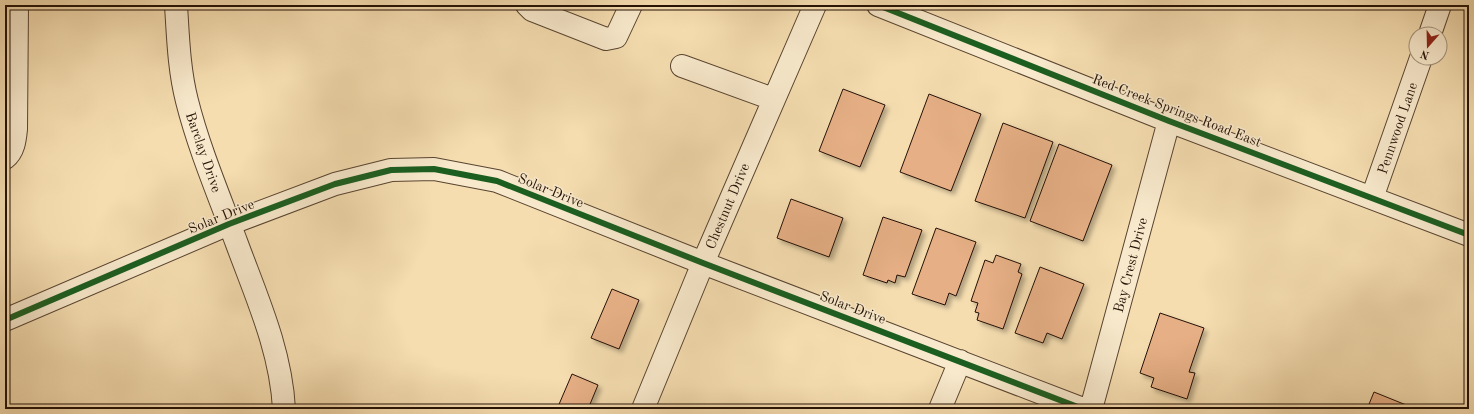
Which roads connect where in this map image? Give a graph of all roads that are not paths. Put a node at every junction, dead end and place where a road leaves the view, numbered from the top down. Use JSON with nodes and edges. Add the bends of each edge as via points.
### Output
{"nodes":[{"id":1,"x":17,"y":5,"type":"edge"},
{"id":2,"x":176,"y":5,"type":"edge"},
{"id":3,"x":527,"y":5,"type":"edge"},
{"id":4,"x":631,"y":5,"type":"edge"},
{"id":5,"x":815,"y":5,"type":"edge"},
{"id":6,"x":878,"y":5,"type":"edge"},
{"id":7,"x":1440,"y":5,"type":"edge"},
{"id":8,"x":1433,"y":26,"type":"edge"},
{"id":9,"x":682,"y":66,"type":"dead end"},
{"id":10,"x":1418,"y":66,"type":"edge"},
{"id":11,"x":773,"y":99,"type":"junction"},
{"id":12,"x":11,"y":114,"type":"edge"},
{"id":13,"x":1169,"y":121,"type":"junction"},
{"id":14,"x":5,"y":158,"type":"edge"},
{"id":15,"x":1372,"y":198,"type":"junction"},
{"id":16,"x":230,"y":224,"type":"junction"},
{"id":17,"x":1469,"y":235,"type":"edge"},
{"id":18,"x":703,"y":263,"type":"junction"},
{"id":19,"x":5,"y":320,"type":"edge"},
{"id":20,"x":960,"y":361,"type":"junction"},
{"id":21,"x":284,"y":409,"type":"edge"},
{"id":22,"x":642,"y":409,"type":"edge"},
{"id":23,"x":940,"y":409,"type":"edge"},
{"id":24,"x":1083,"y":409,"type":"edge"},
{"id":25,"x":1091,"y":409,"type":"edge"}],
"edges":[{"from":1,"to":12,"type":"street"},
{"from":2,"to":16,"type":"street","name":"Barclay Drive","via":[[178,52],[187,101]]},
{"from":3,"to":4,"type":"street","via":[[532,10],[606,39],[616,37]]},
{"from":5,"to":11,"type":"street","name":"Chestnut Drive"},
{"from":6,"to":13,"type":"street","name":"Red Creek Springs Road East"},
{"from":7,"to":8,"type":"street"},
{"from":9,"to":11,"type":"street"},
{"from":10,"to":15,"type":"street","name":"Pennwood Lane"},
{"from":11,"to":18,"type":"street","name":"Chestnut Drive"},
{"from":12,"to":14,"type":"street","via":[[14,143]]},
{"from":13,"to":15,"type":"street","name":"Red Creek Springs Road East"},
{"from":13,"to":25,"type":"street","name":"Bay Crest Drive"},
{"from":15,"to":17,"type":"street","name":"Red Creek Springs Road East"},
{"from":16,"to":18,"type":"street","name":"Solar Drive","via":[[335,184],[391,170],[434,169],[497,181]]},
{"from":16,"to":19,"type":"street","name":"Solar Drive"},
{"from":16,"to":21,"type":"street","name":"Barclay Drive","via":[[272,338],[283,386]]},
{"from":18,"to":20,"type":"street","name":"Solar Drive"},
{"from":18,"to":22,"type":"street","name":"Chestnut Drive"},
{"from":20,"to":23,"type":"street"},
{"from":20,"to":24,"type":"street","name":"Solar Drive"}]}
